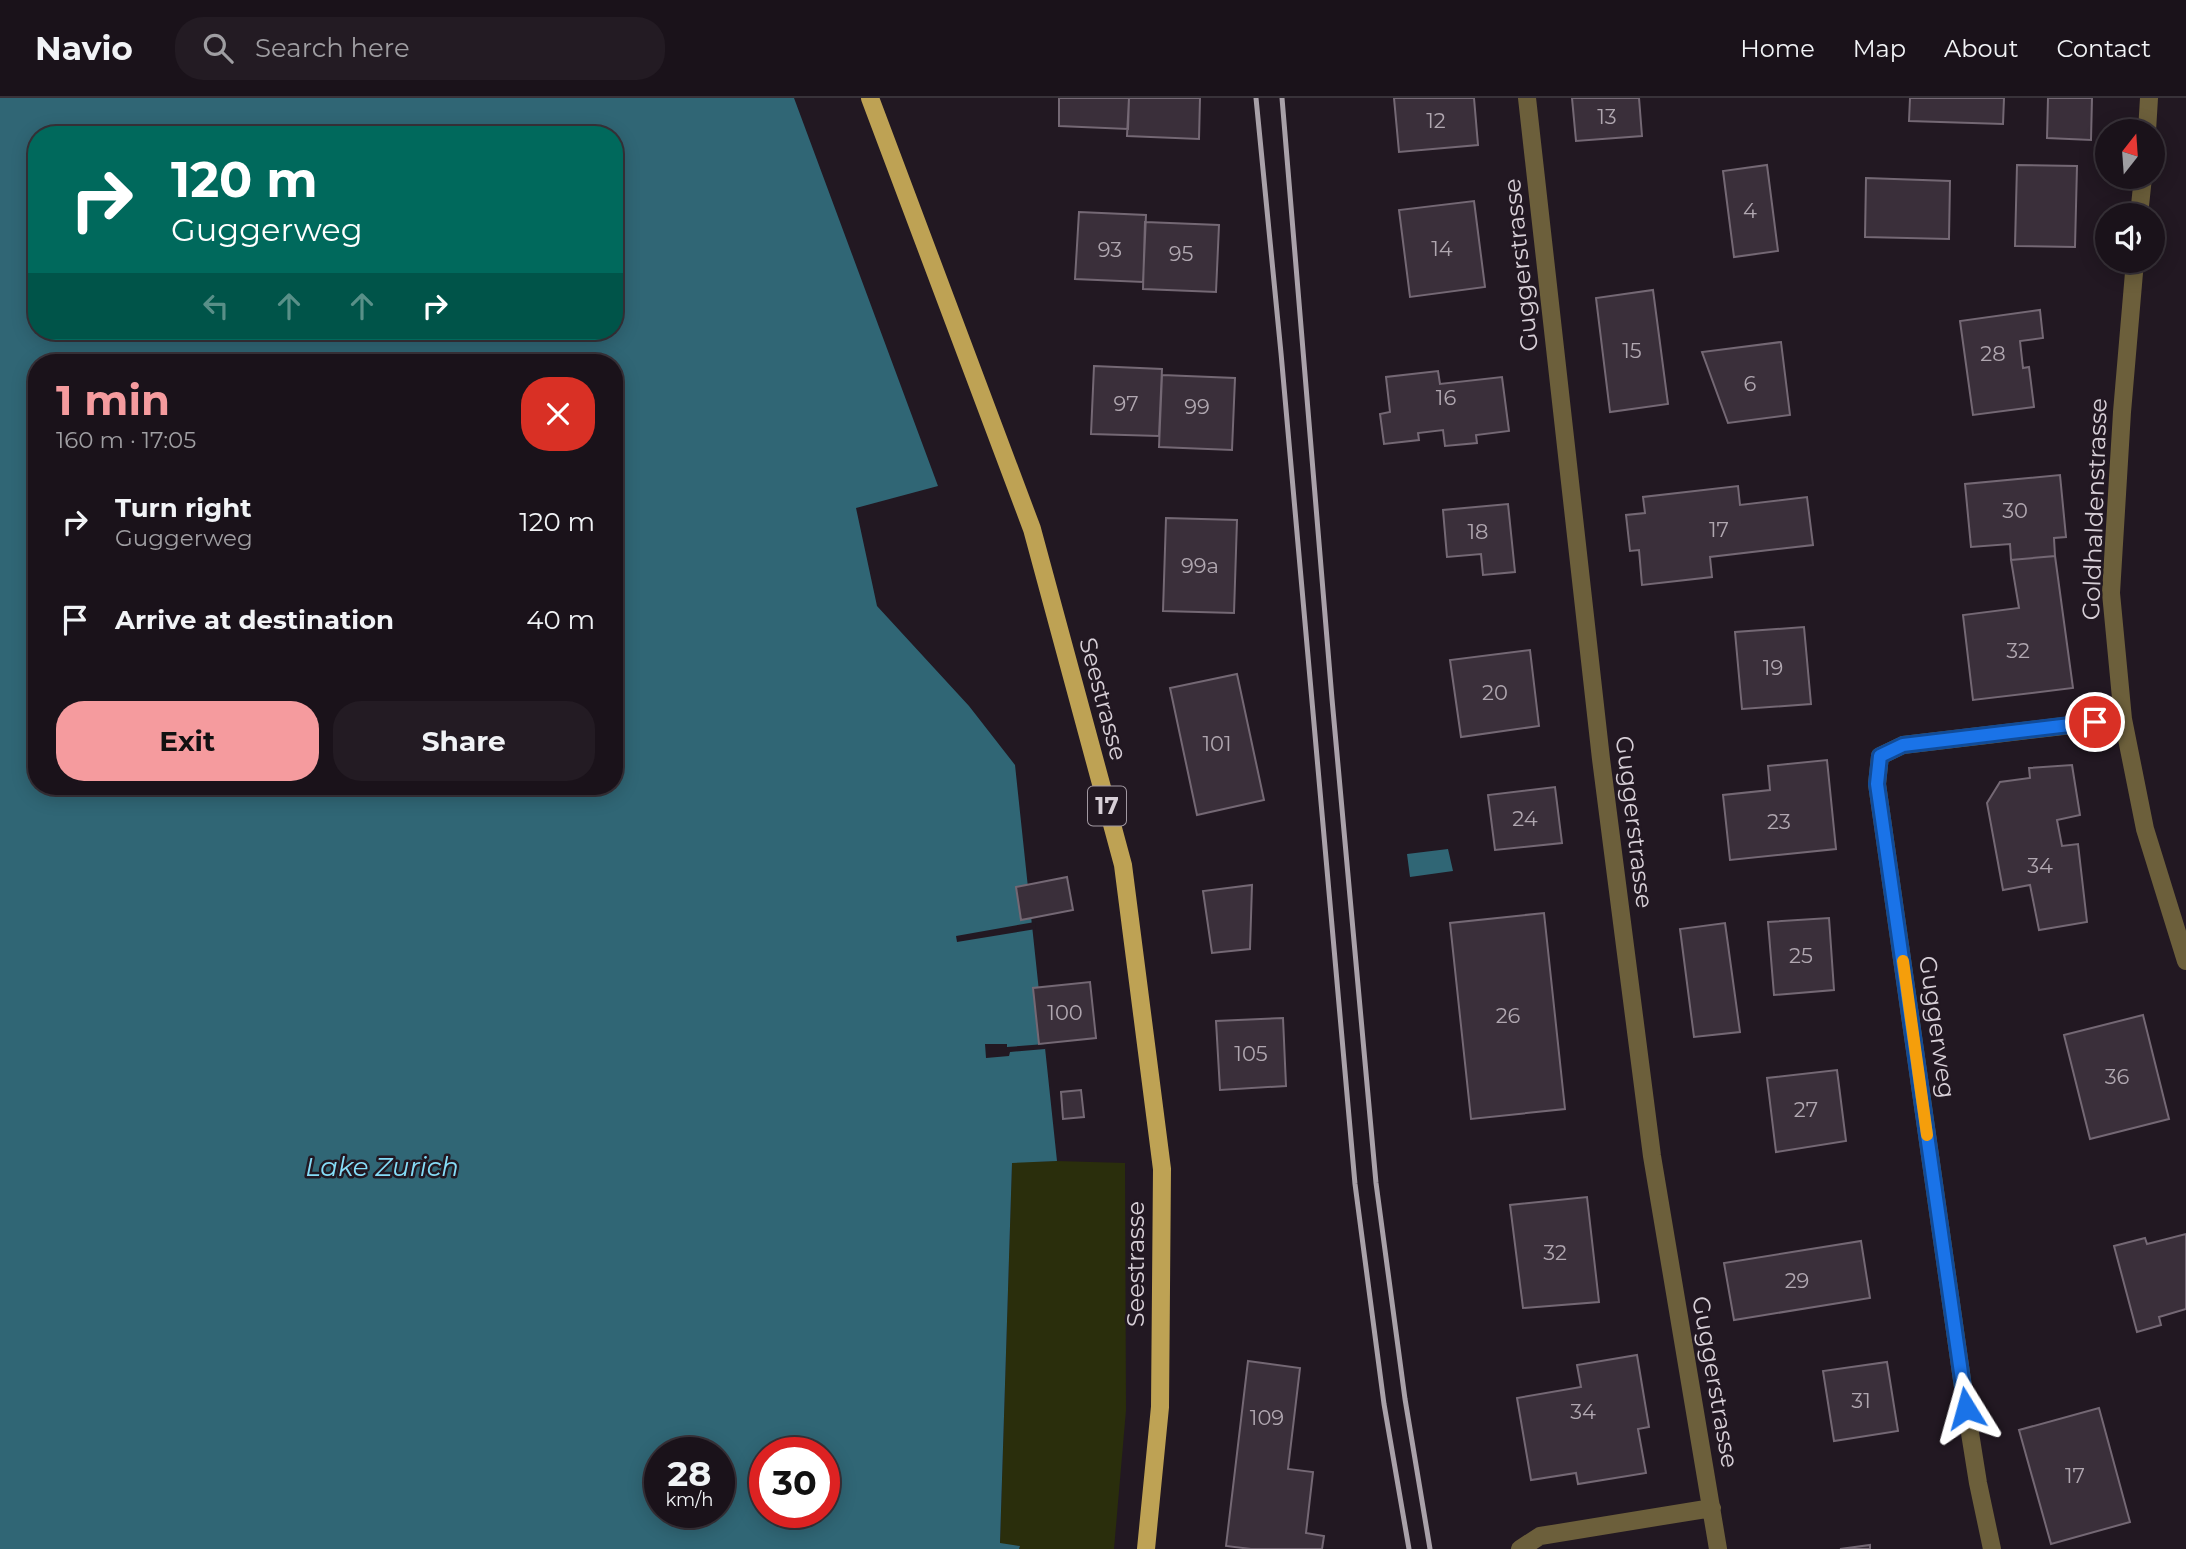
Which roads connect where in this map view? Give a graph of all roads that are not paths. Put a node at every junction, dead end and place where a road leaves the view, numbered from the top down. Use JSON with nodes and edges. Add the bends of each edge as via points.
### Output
{"nodes":[{"id":1,"x":870,"y":98,"type":"edge"},
{"id":2,"x":1527,"y":98,"type":"edge"},
{"id":3,"x":2149,"y":98,"type":"edge"},
{"id":4,"x":2148,"y":119,"type":"edge"},
{"id":5,"x":2134,"y":273,"type":"edge"},
{"id":6,"x":2123,"y":719,"type":"junction"},
{"id":7,"x":2186,"y":961,"type":"edge"},
{"id":8,"x":1712,"y":1508,"type":"junction"},
{"id":9,"x":1146,"y":1549,"type":"edge"},
{"id":10,"x":1520,"y":1549,"type":"edge"},
{"id":11,"x":1718,"y":1549,"type":"edge"},
{"id":12,"x":1992,"y":1549,"type":"edge"}],
"edges":[{"from":1,"to":9,"type":"main road","name":"Seestrasse","number":"17","via":[[1032,529],[1123,864],[1162,1168],[1160,1407]]},
{"from":2,"to":8,"type":"street","name":"Guggerstrasse","via":[[1601,759],[1652,1156]]},
{"from":3,"to":4,"type":"street"},
{"from":5,"to":6,"type":"street","name":"Goldhaldenstrasse","via":[[2111,593]]},
{"from":6,"to":7,"type":"street","name":"Goldhaldenstrasse","via":[[2145,828]]},
{"from":6,"to":12,"type":"street","name":"Guggerweg","via":[[1903,745],[1880,756],[1877,784],[1966,1408]]},
{"from":8,"to":10,"type":"street","via":[[1540,1536]]},
{"from":8,"to":11,"type":"street","name":"Guggerstrasse"}]}
